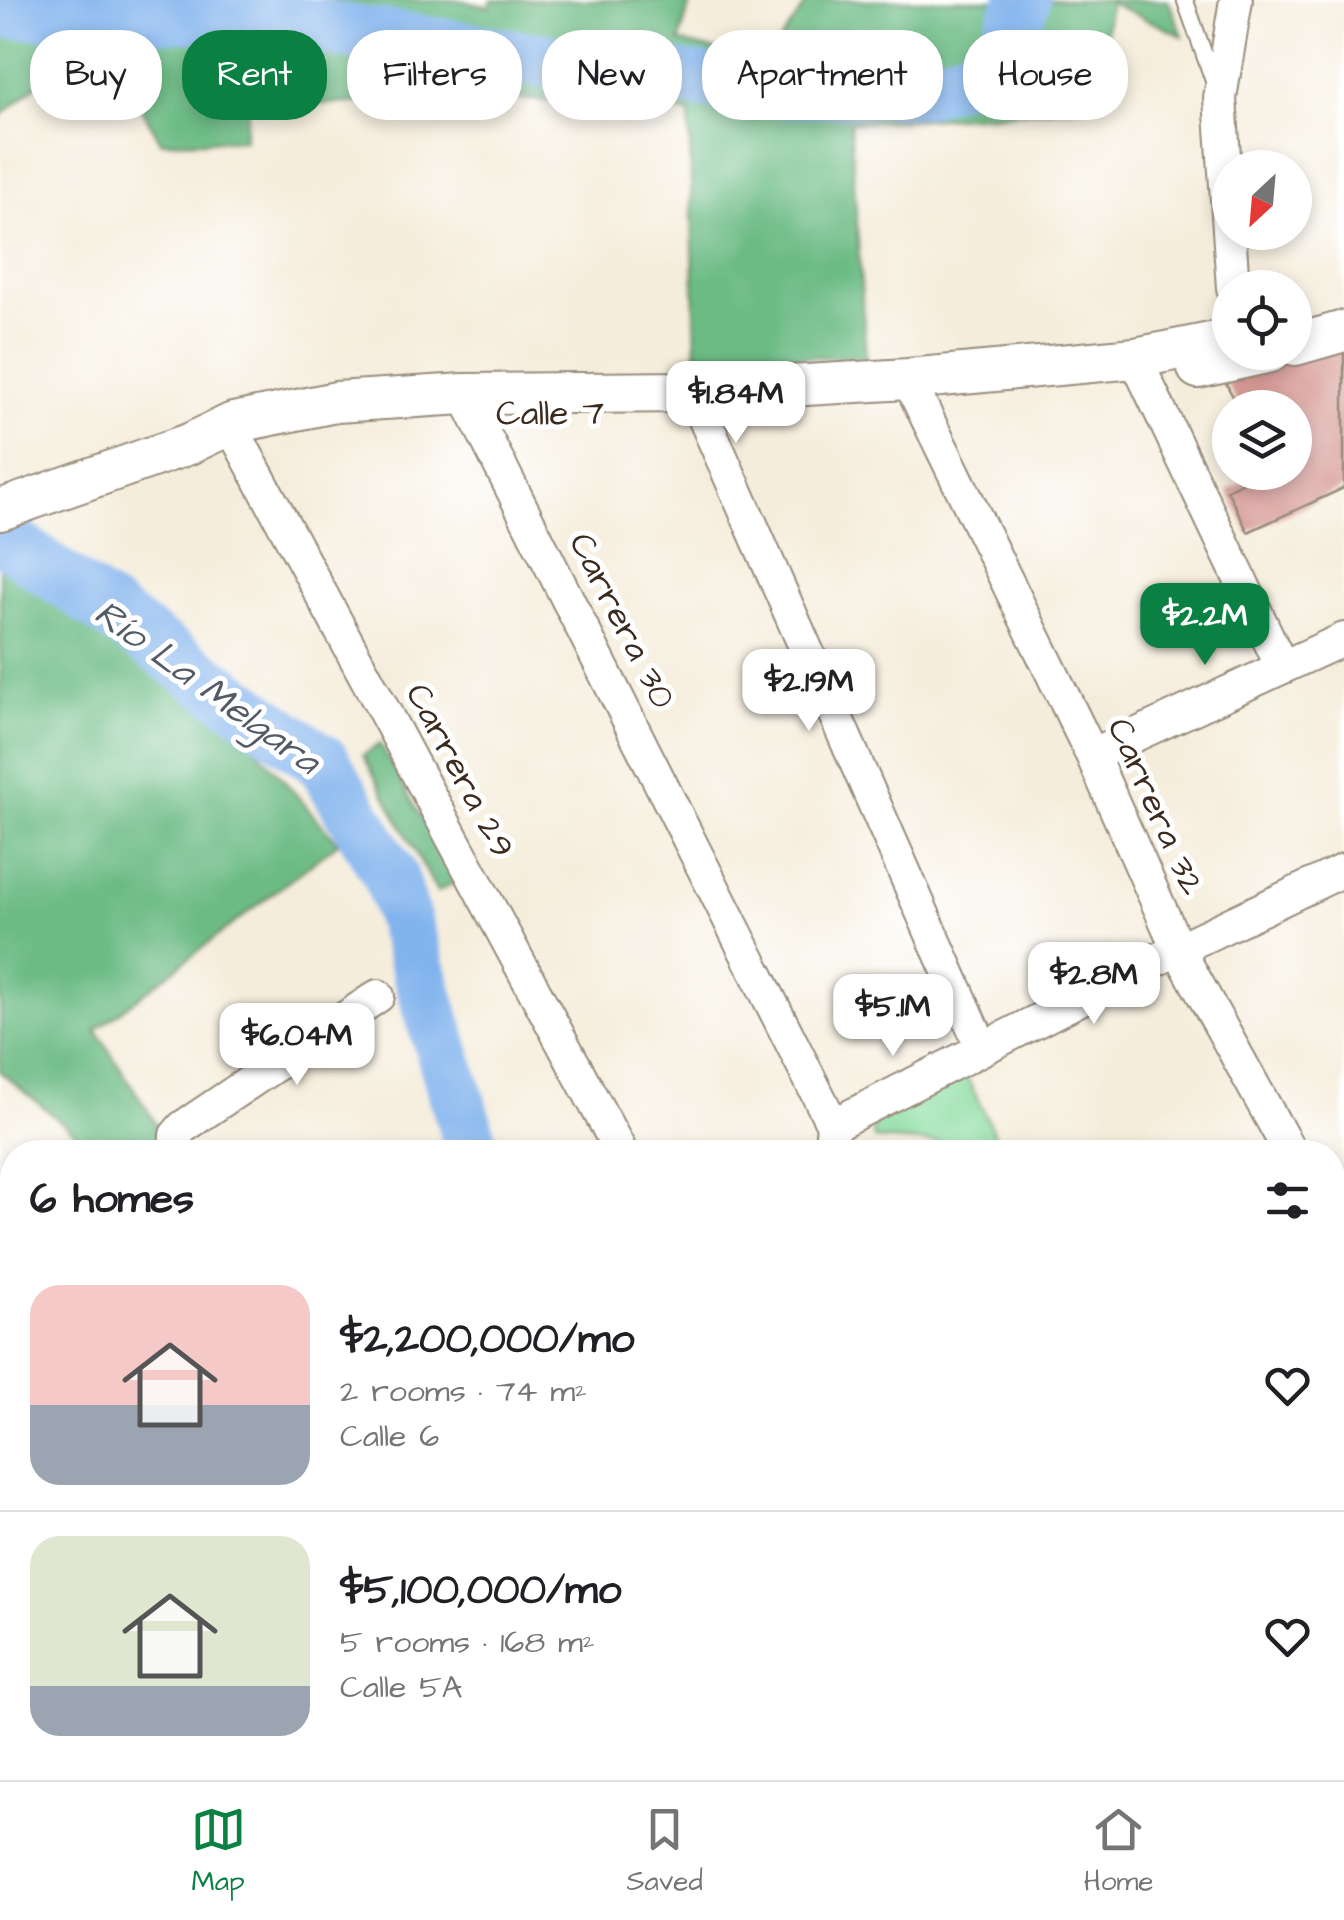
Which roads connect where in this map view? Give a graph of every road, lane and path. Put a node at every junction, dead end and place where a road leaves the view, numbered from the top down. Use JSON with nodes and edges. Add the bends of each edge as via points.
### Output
{"nodes":[{"id":1,"x":1185,"y":0,"type":"edge"},
{"id":2,"x":1236,"y":0,"type":"edge"},
{"id":3,"x":1220,"y":98,"type":"junction"},
{"id":4,"x":1232,"y":270,"type":"edge"},
{"id":5,"x":1343,"y":317,"type":"edge"},
{"id":6,"x":1312,"y":320,"type":"edge"},
{"id":7,"x":1312,"y":335,"type":"edge"},
{"id":8,"x":1212,"y":345,"type":"edge"},
{"id":9,"x":1212,"y":359,"type":"edge"},
{"id":10,"x":1140,"y":368,"type":"junction"},
{"id":11,"x":914,"y":390,"type":"junction"},
{"id":12,"x":695,"y":402,"type":"junction"},
{"id":13,"x":469,"y":403,"type":"junction"},
{"id":14,"x":236,"y":432,"type":"junction"},
{"id":15,"x":18,"y":503,"type":"edge"},
{"id":16,"x":1344,"y":639,"type":"edge"},
{"id":17,"x":1282,"y":667,"type":"junction"},
{"id":18,"x":1092,"y":755,"type":"junction"},
{"id":19,"x":1344,"y":870,"type":"edge"},
{"id":20,"x":1178,"y":949,"type":"junction"},
{"id":21,"x":378,"y":996,"type":"dead end"},
{"id":22,"x":982,"y":1048,"type":"junction"},
{"id":23,"x":832,"y":1139,"type":"edge"},
{"id":24,"x":177,"y":1140,"type":"edge"},
{"id":25,"x":615,"y":1140,"type":"edge"},
{"id":26,"x":1283,"y":1140,"type":"edge"}],
"edges":[{"from":1,"to":3,"type":"lane"},
{"from":2,"to":3,"type":"street"},
{"from":3,"to":4,"type":"street"},
{"from":5,"to":6,"type":"street"},
{"from":5,"to":7,"type":"street"},
{"from":8,"to":10,"type":"street","name":"Calle 7"},
{"from":9,"to":10,"type":"street","name":"Calle 7"},
{"from":10,"to":11,"type":"street","name":"Calle 7"},
{"from":10,"to":17,"type":"street"},
{"from":11,"to":12,"type":"street","name":"Calle 7"},
{"from":11,"to":18,"type":"street","name":"Carrera 32"},
{"from":12,"to":13,"type":"street","name":"Calle 7"},
{"from":12,"to":22,"type":"street"},
{"from":13,"to":14,"type":"street","name":"Calle 7","via":[[336,402]]},
{"from":13,"to":23,"type":"street","name":"Carrera 30"},
{"from":14,"to":15,"type":"street","name":"Calle 7"},
{"from":14,"to":25,"type":"street","name":"Carrera 29"},
{"from":16,"to":17,"type":"street"},
{"from":17,"to":18,"type":"street"},
{"from":18,"to":20,"type":"street","name":"Carrera 32"},
{"from":19,"to":20,"type":"street"},
{"from":20,"to":22,"type":"street"},
{"from":20,"to":26,"type":"street","name":"Carrera 32"},
{"from":21,"to":24,"type":"street","via":[[184,1127]]},
{"from":22,"to":23,"type":"street"}]}
